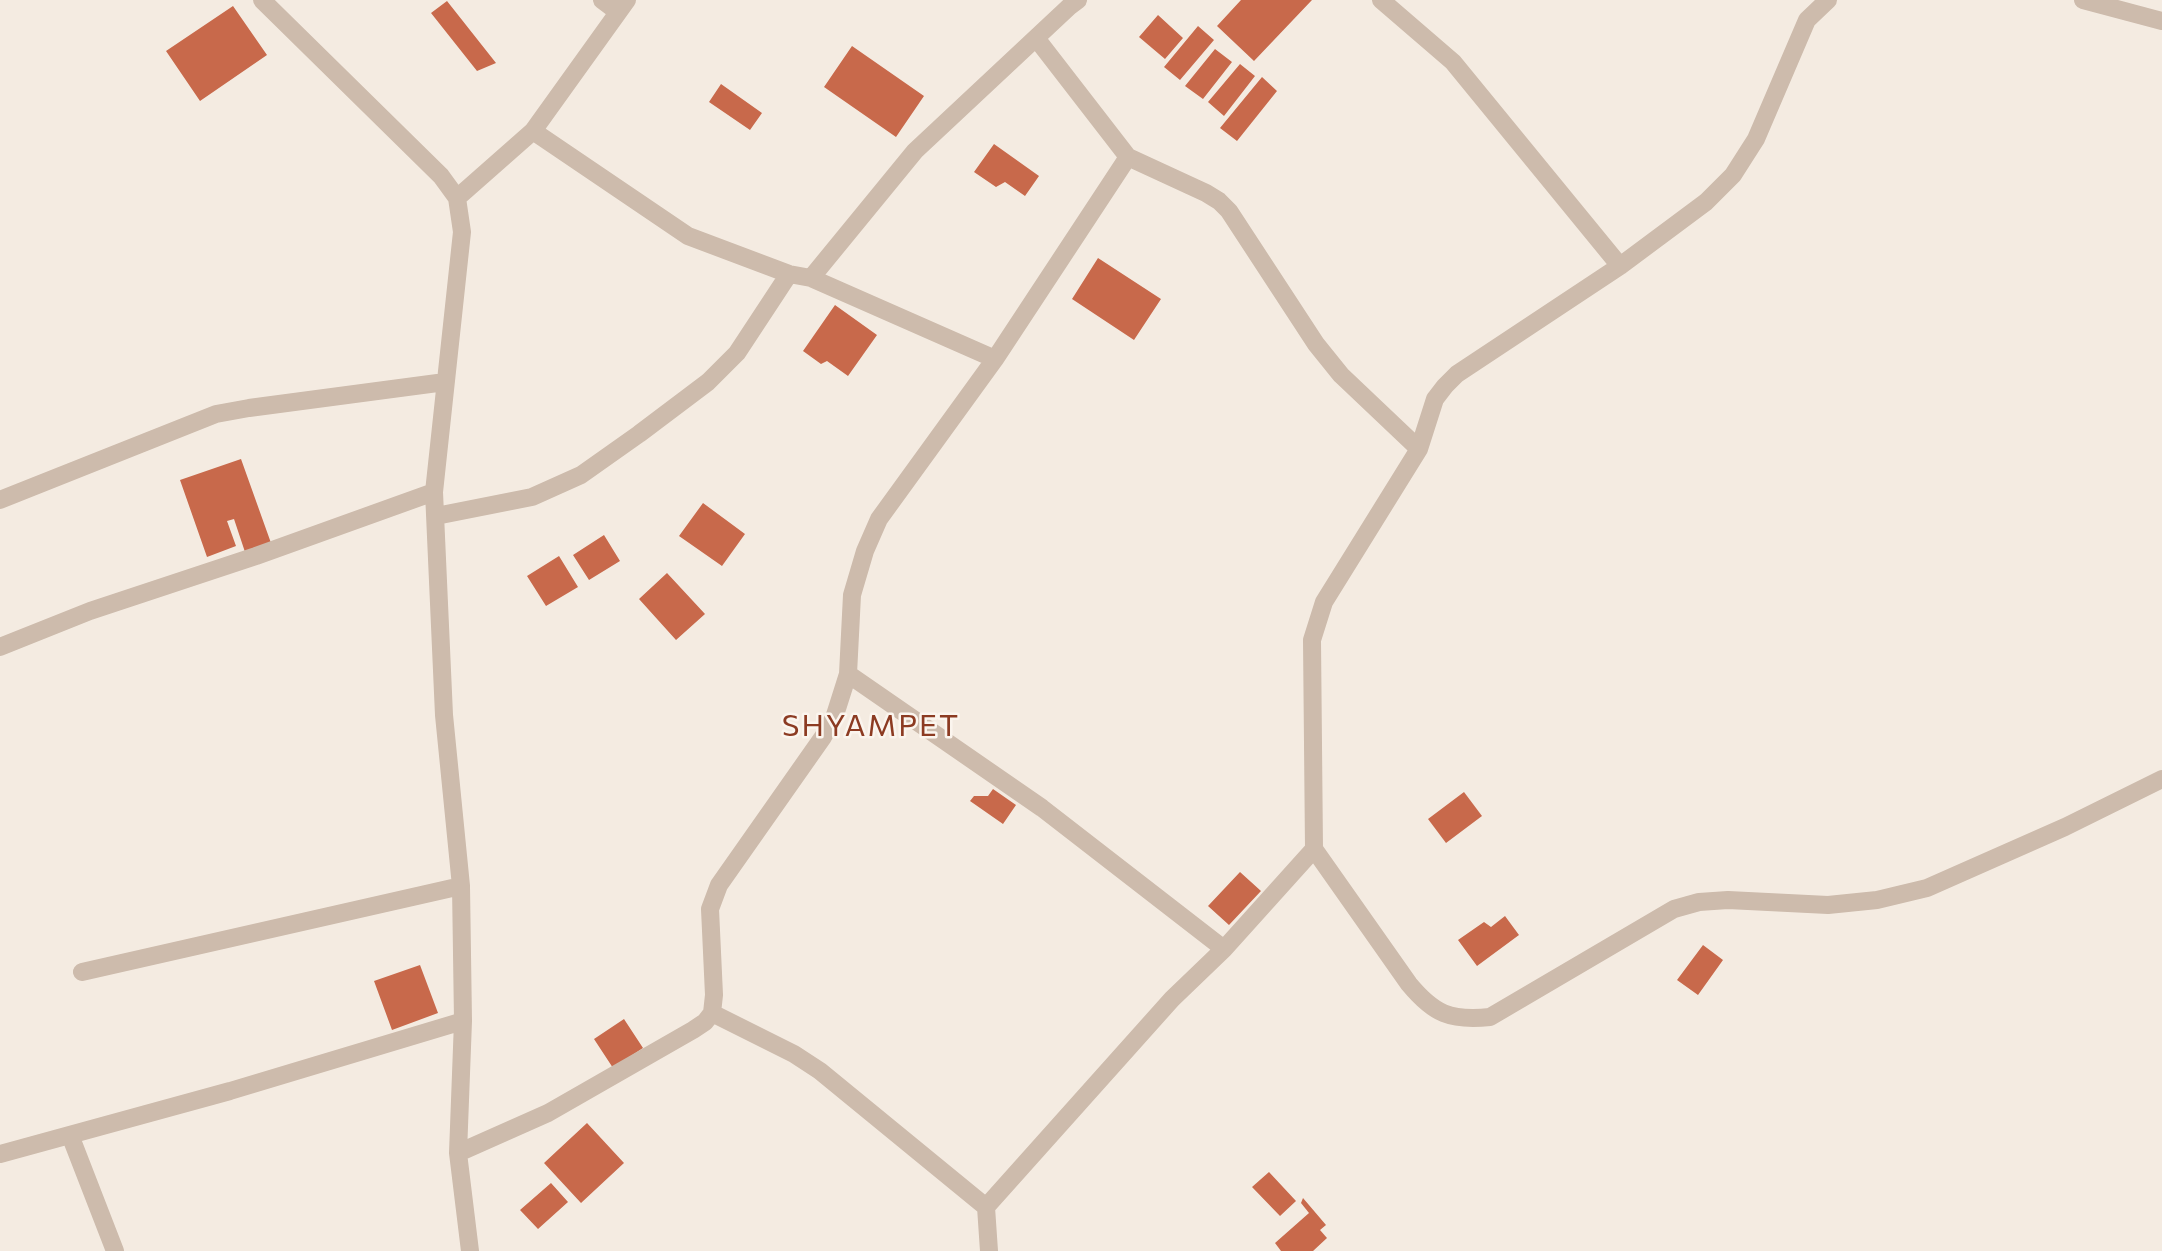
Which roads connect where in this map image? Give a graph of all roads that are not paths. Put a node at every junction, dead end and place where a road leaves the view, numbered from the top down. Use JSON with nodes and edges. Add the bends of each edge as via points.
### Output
{"nodes":[{"id":1,"x":262,"y":0,"type":"edge"},
{"id":2,"x":602,"y":0,"type":"edge"},
{"id":3,"x":1381,"y":0,"type":"edge"},
{"id":4,"x":1828,"y":0,"type":"edge"},
{"id":5,"x":2084,"y":0,"type":"edge"},
{"id":6,"x":1070,"y":2,"type":"edge"},
{"id":7,"x":622,"y":6,"type":"edge"},
{"id":8,"x":2162,"y":21,"type":"edge"},
{"id":9,"x":1036,"y":38,"type":"junction"},
{"id":10,"x":533,"y":131,"type":"junction"},
{"id":11,"x":1128,"y":157,"type":"junction"},
{"id":12,"x":457,"y":198,"type":"junction"},
{"id":13,"x":1620,"y":266,"type":"junction"},
{"id":14,"x":789,"y":274,"type":"junction"},
{"id":15,"x":811,"y":278,"type":"junction"},
{"id":16,"x":995,"y":359,"type":"junction"},
{"id":17,"x":445,"y":383,"type":"junction"},
{"id":18,"x":1419,"y":449,"type":"junction"},
{"id":19,"x":434,"y":492,"type":"junction"},
{"id":20,"x":0,"y":500,"type":"edge"},
{"id":21,"x":436,"y":516,"type":"junction"},
{"id":22,"x":0,"y":647,"type":"edge"},
{"id":23,"x":848,"y":674,"type":"junction"},
{"id":24,"x":2162,"y":779,"type":"edge"},
{"id":25,"x":1314,"y":849,"type":"junction"},
{"id":26,"x":461,"y":886,"type":"junction"},
{"id":27,"x":1224,"y":949,"type":"junction"},
{"id":28,"x":82,"y":972,"type":"dead end"},
{"id":29,"x":712,"y":1013,"type":"junction"},
{"id":30,"x":463,"y":1021,"type":"junction"},
{"id":31,"x":70,"y":1135,"type":"junction"},
{"id":32,"x":458,"y":1153,"type":"junction"},
{"id":33,"x":0,"y":1154,"type":"edge"},
{"id":34,"x":986,"y":1207,"type":"junction"},
{"id":35,"x":115,"y":1251,"type":"edge"},
{"id":36,"x":470,"y":1251,"type":"edge"},
{"id":37,"x":989,"y":1251,"type":"edge"}],
"edges":[{"from":1,"to":12,"type":"street","via":[[441,176]]},
{"from":2,"to":7,"type":"street"},
{"from":3,"to":13,"type":"street","via":[[1453,61]]},
{"from":4,"to":13,"type":"street","via":[[1807,20],[1756,139],[1733,175],[1706,202]]},
{"from":5,"to":8,"type":"street"},
{"from":6,"to":9,"type":"street"},
{"from":7,"to":10,"type":"street"},
{"from":9,"to":11,"type":"street"},
{"from":9,"to":15,"type":"street","via":[[915,151]]},
{"from":10,"to":12,"type":"street"},
{"from":10,"to":14,"type":"street","via":[[688,236]]},
{"from":11,"to":16,"type":"street"},
{"from":11,"to":18,"type":"street","via":[[1206,193],[1229,211],[1340,375]]},
{"from":12,"to":17,"type":"street","via":[[462,232]]},
{"from":13,"to":18,"type":"street","via":[[1457,374],[1435,399]]},
{"from":14,"to":15,"type":"street"},
{"from":14,"to":21,"type":"street","via":[[737,353],[708,382],[581,475],[532,497]]},
{"from":15,"to":16,"type":"street"},
{"from":16,"to":23,"type":"street","via":[[879,519],[852,595]]},
{"from":17,"to":19,"type":"street"},
{"from":17,"to":20,"type":"street","via":[[216,414]]},
{"from":18,"to":25,"type":"street","via":[[1324,602],[1316,624],[1312,640]]},
{"from":19,"to":21,"type":"street"},
{"from":19,"to":22,"type":"street","via":[[90,611]]},
{"from":21,"to":26,"type":"street","via":[[444,715]]},
{"from":23,"to":27,"type":"street","via":[[1042,808]]},
{"from":23,"to":29,"type":"street","via":[[823,737],[719,885],[710,909]]},
{"from":24,"to":25,"type":"street","via":[[1927,888],[1828,905],[1728,900],[1674,909],[1490,1017],[1470,1019],[1426,1004]]},
{"from":25,"to":27,"type":"street"},
{"from":26,"to":28,"type":"street"},
{"from":26,"to":30,"type":"street"},
{"from":27,"to":34,"type":"street","via":[[1172,999]]},
{"from":29,"to":32,"type":"street","via":[[693,1030],[548,1113]]},
{"from":29,"to":34,"type":"street","via":[[820,1071]]},
{"from":30,"to":31,"type":"street"},
{"from":30,"to":32,"type":"street"},
{"from":31,"to":33,"type":"street"},
{"from":31,"to":35,"type":"street"},
{"from":32,"to":36,"type":"street"},
{"from":34,"to":37,"type":"street"}]}
